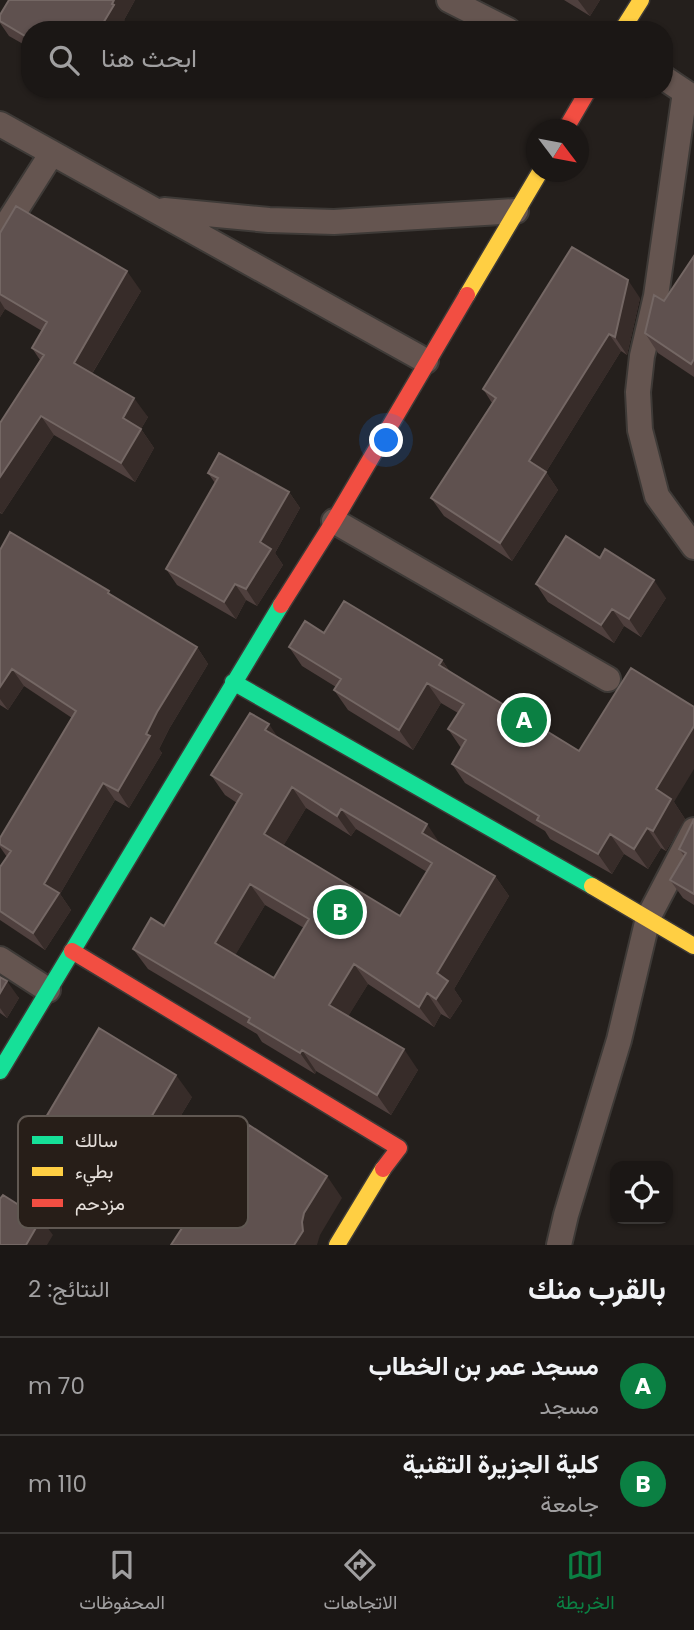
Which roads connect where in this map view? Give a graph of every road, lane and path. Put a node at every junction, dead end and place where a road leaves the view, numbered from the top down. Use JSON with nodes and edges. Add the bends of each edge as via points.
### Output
{"nodes":[{"id":1,"x":449,"y":0,"type":"edge"},
{"id":2,"x":641,"y":0,"type":"edge"},
{"id":3,"x":490,"y":21,"type":"edge"},
{"id":4,"x":628,"y":21,"type":"edge"},
{"id":5,"x":673,"y":84,"type":"edge"},
{"id":6,"x":690,"y":95,"type":"edge"},
{"id":7,"x":584,"y":98,"type":"edge"},
{"id":8,"x":571,"y":119,"type":"edge"},
{"id":9,"x":0,"y":124,"type":"edge"},
{"id":10,"x":52,"y":153,"type":"junction"},
{"id":11,"x":534,"y":182,"type":"edge"},
{"id":12,"x":153,"y":209,"type":"junction"},
{"id":13,"x":516,"y":211,"type":"junction"},
{"id":14,"x":0,"y":235,"type":"edge"},
{"id":15,"x":426,"y":361,"type":"junction"},
{"id":16,"x":334,"y":521,"type":"junction"},
{"id":17,"x":694,"y":547,"type":"edge"},
{"id":18,"x":608,"y":679,"type":"dead end"},
{"id":19,"x":233,"y":682,"type":"junction"},
{"id":20,"x":694,"y":830,"type":"edge"},
{"id":21,"x":649,"y":918,"type":"junction"},
{"id":22,"x":694,"y":946,"type":"edge"},
{"id":23,"x":72,"y":951,"type":"junction"},
{"id":24,"x":0,"y":959,"type":"edge"},
{"id":25,"x":48,"y":990,"type":"junction"},
{"id":26,"x":0,"y":1071,"type":"edge"},
{"id":27,"x":337,"y":1245,"type":"edge"},
{"id":28,"x":559,"y":1245,"type":"edge"}],
"edges":[{"from":1,"to":3,"type":"street"},
{"from":2,"to":4,"type":"street"},
{"from":5,"to":6,"type":"street"},
{"from":6,"to":17,"type":"street","via":[[638,392],[640,430],[657,496]]},
{"from":7,"to":8,"type":"street"},
{"from":9,"to":10,"type":"street"},
{"from":10,"to":12,"type":"street"},
{"from":10,"to":14,"type":"street"},
{"from":11,"to":13,"type":"street"},
{"from":12,"to":13,"type":"street","via":[[334,222]]},
{"from":12,"to":15,"type":"street"},
{"from":13,"to":15,"type":"street"},
{"from":15,"to":16,"type":"street"},
{"from":16,"to":18,"type":"street"},
{"from":16,"to":19,"type":"street"},
{"from":19,"to":21,"type":"street"},
{"from":19,"to":23,"type":"street"},
{"from":20,"to":21,"type":"street"},
{"from":21,"to":22,"type":"street"},
{"from":21,"to":28,"type":"street"},
{"from":23,"to":25,"type":"street"},
{"from":23,"to":27,"type":"street","via":[[399,1148]]},
{"from":24,"to":25,"type":"street"},
{"from":25,"to":26,"type":"street"}]}
